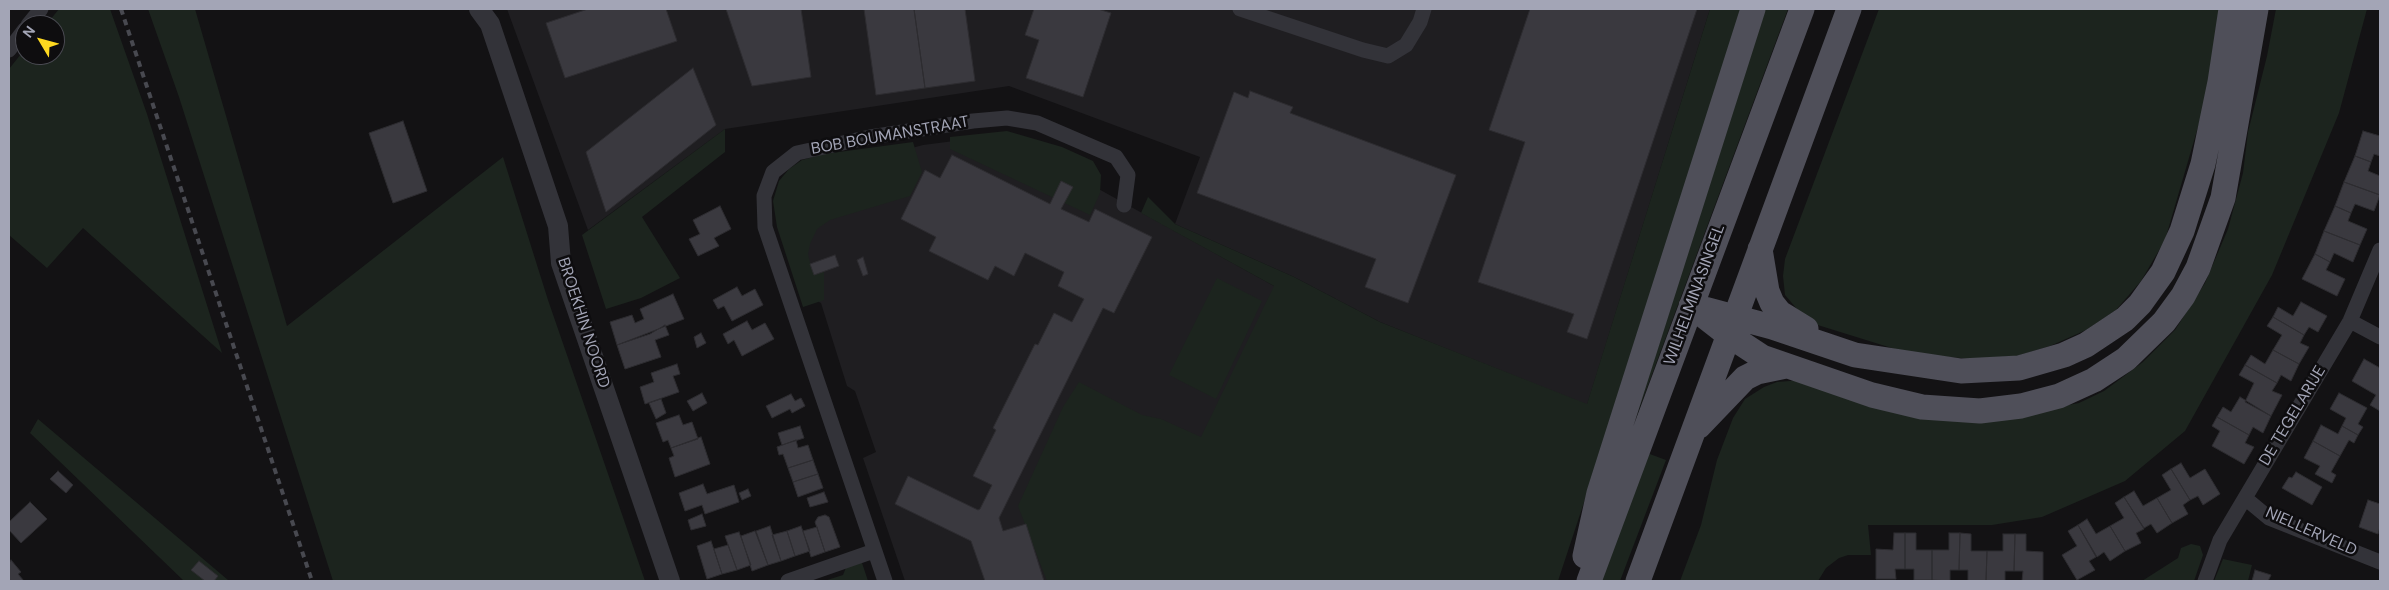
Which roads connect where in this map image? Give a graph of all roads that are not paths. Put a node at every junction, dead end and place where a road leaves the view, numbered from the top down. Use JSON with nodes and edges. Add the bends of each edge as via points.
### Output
{"nodes":[{"id":1,"x":479,"y":9,"type":"edge"},
{"id":2,"x":1240,"y":9,"type":"edge"},
{"id":3,"x":1424,"y":9,"type":"edge"},
{"id":4,"x":1753,"y":9,"type":"edge"},
{"id":5,"x":1802,"y":9,"type":"edge"},
{"id":6,"x":1849,"y":9,"type":"edge"},
{"id":7,"x":2231,"y":9,"type":"edge"},
{"id":8,"x":2256,"y":9,"type":"edge"},
{"id":9,"x":1124,"y":205,"type":"dead end"},
{"id":10,"x":1760,"y":247,"type":"junction"},
{"id":11,"x":2380,"y":250,"type":"edge"},
{"id":12,"x":1691,"y":306,"type":"junction"},
{"id":13,"x":2350,"y":321,"type":"junction"},
{"id":14,"x":1731,"y":326,"type":"junction"},
{"id":15,"x":2380,"y":337,"type":"edge"},
{"id":16,"x":1855,"y":355,"type":"junction"},
{"id":17,"x":1786,"y":366,"type":"junction"},
{"id":18,"x":1689,"y":437,"type":"junction"},
{"id":19,"x":2245,"y":498,"type":"junction"},
{"id":20,"x":874,"y":551,"type":"junction"},
{"id":21,"x":2380,"y":562,"type":"edge"},
{"id":22,"x":670,"y":581,"type":"edge"},
{"id":23,"x":788,"y":581,"type":"edge"},
{"id":24,"x":885,"y":581,"type":"edge"},
{"id":25,"x":1580,"y":581,"type":"edge"},
{"id":26,"x":1590,"y":581,"type":"edge"},
{"id":27,"x":1638,"y":581,"type":"edge"},
{"id":28,"x":2205,"y":581,"type":"edge"}],
"edges":[{"from":1,"to":22,"type":"street","name":"BROEKHIN NOORD","via":[[490,24],[558,226],[561,263]]},
{"from":2,"to":3,"type":"street","via":[[1388,56],[1406,45]]},
{"from":4,"to":25,"type":"main road","via":[[1599,493]]},
{"from":5,"to":12,"type":"main road","name":"WILHELMINASINGEL"},
{"from":6,"to":10,"type":"main road"},
{"from":7,"to":16,"type":"main road","via":[[2220,82],[2190,209],[2163,272],[2125,319],[2072,352],[2019,368],[1961,371]]},
{"from":8,"to":17,"type":"main road","via":[[2228,174],[2208,246],[2192,281],[2173,310],[2154,333],[2126,358],[2094,380],[2059,396],[2021,406],[1980,411],[1945,410],[1897,402]]},
{"from":9,"to":20,"type":"street","name":"BOB BOUMANSTRAAT","via":[[1128,175],[1116,157],[1037,123],[1007,118],[870,137],[797,153],[773,172],[764,196],[765,227]]},
{"from":10,"to":14,"type":"main road"},
{"from":10,"to":16,"type":"main road","via":[[1767,292],[1780,314]]},
{"from":11,"to":13,"type":"street","name":"DE TEGELARIJE"},
{"from":12,"to":14,"type":"main road"},
{"from":12,"to":26,"type":"main road","name":"WILHELMINASINGEL"},
{"from":13,"to":15,"type":"street"},
{"from":13,"to":19,"type":"street","name":"DE TEGELARIJE"},
{"from":14,"to":16,"type":"main road"},
{"from":14,"to":17,"type":"main road","via":[[1762,357]]},
{"from":14,"to":18,"type":"main road"},
{"from":17,"to":18,"type":"main road","via":[[1744,378]]},
{"from":18,"to":27,"type":"main road"},
{"from":19,"to":21,"type":"street","name":"NIELLERVELD","via":[[2269,518]]},
{"from":19,"to":28,"type":"street","name":"DE TEGELARIJE","via":[[2220,540]]},
{"from":20,"to":23,"type":"street"},
{"from":20,"to":24,"type":"street","name":"BOB BOUMANSTRAAT"}]}
